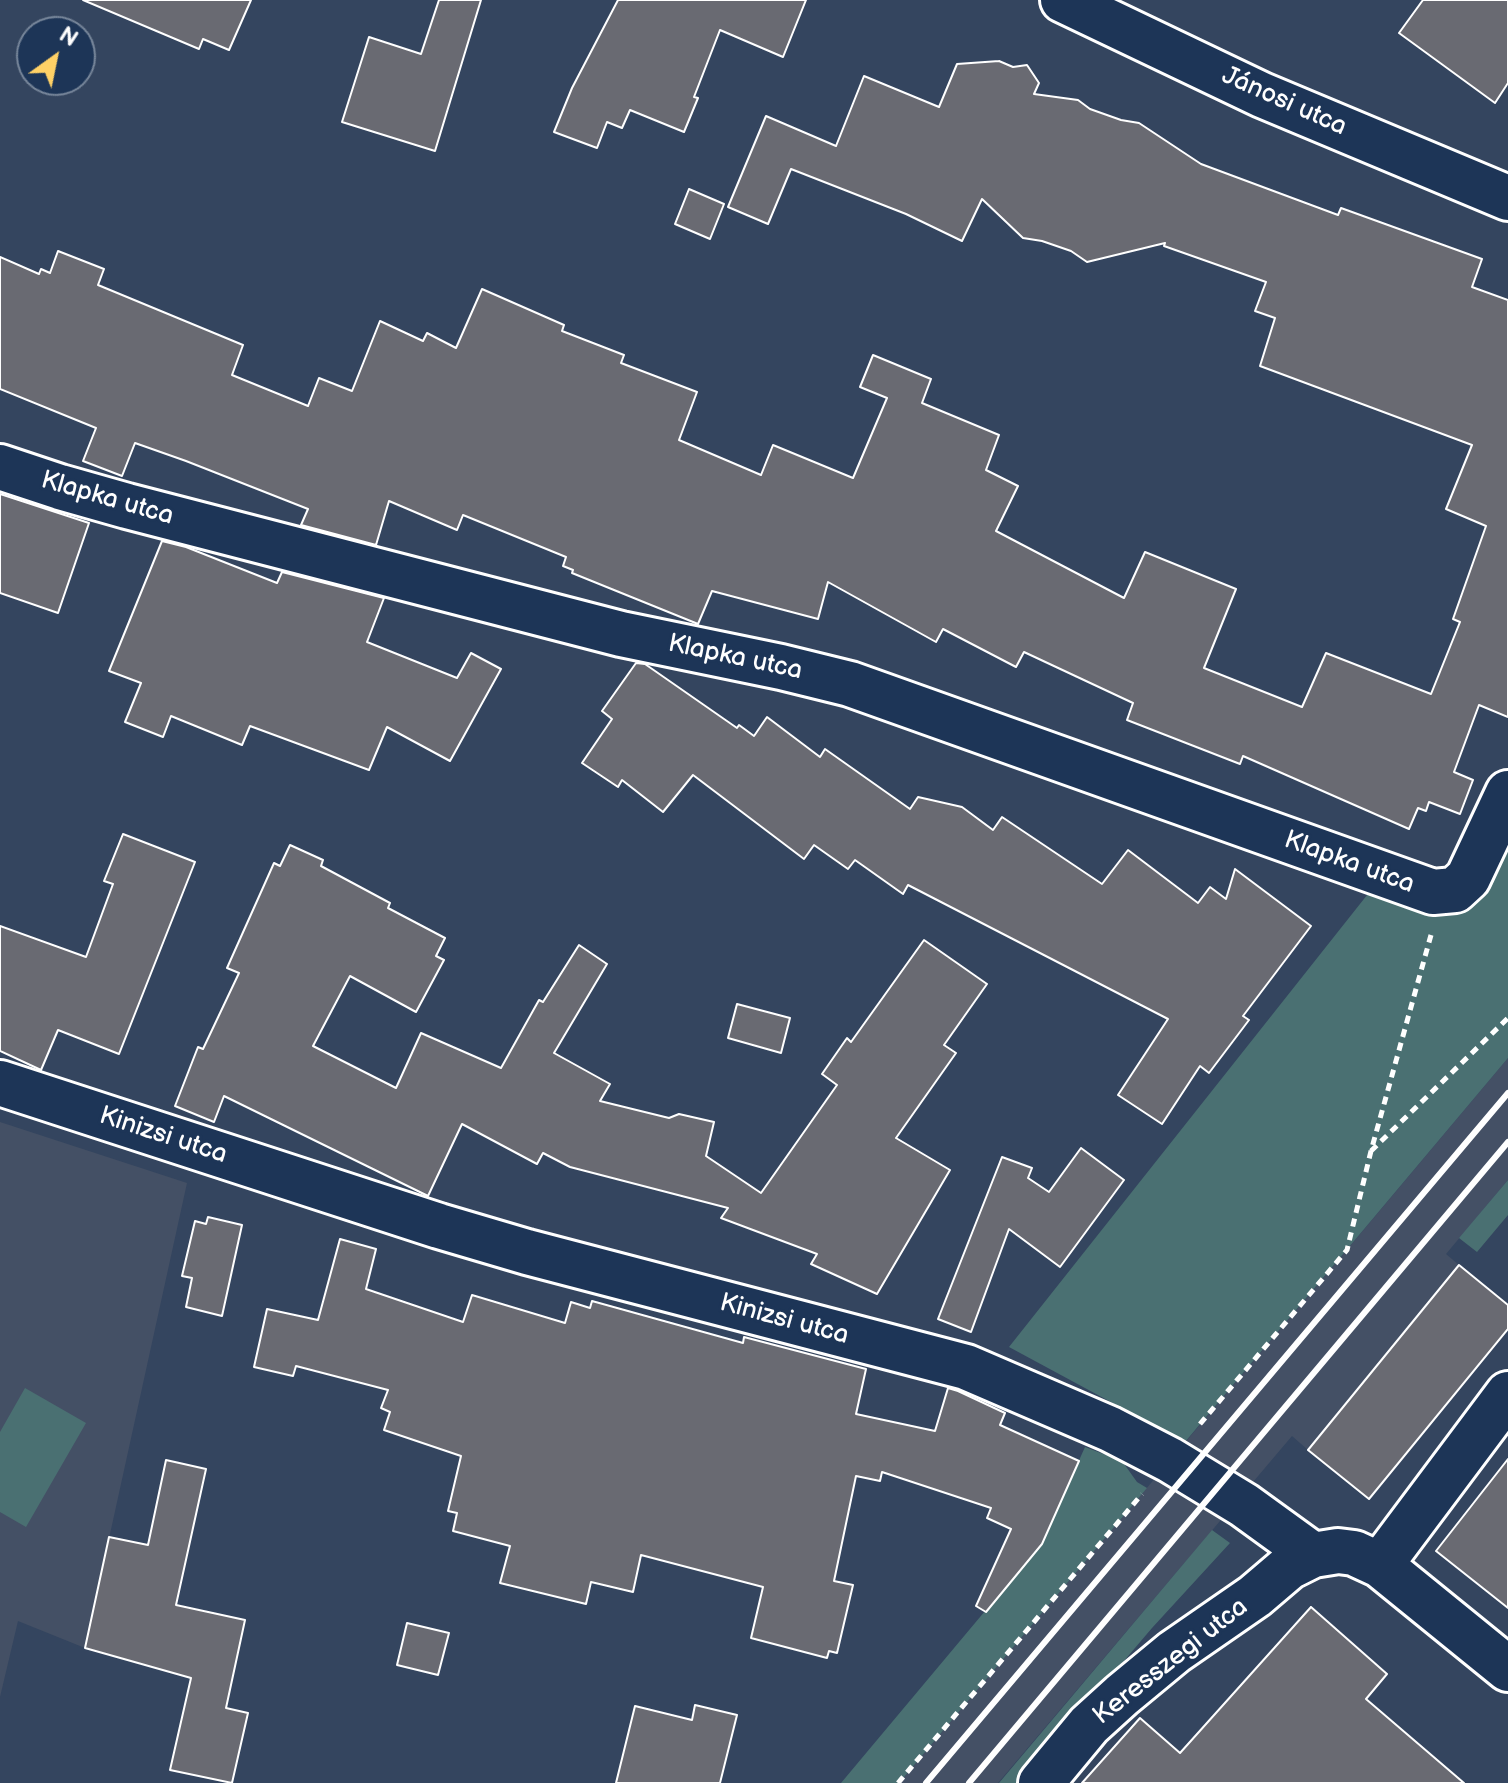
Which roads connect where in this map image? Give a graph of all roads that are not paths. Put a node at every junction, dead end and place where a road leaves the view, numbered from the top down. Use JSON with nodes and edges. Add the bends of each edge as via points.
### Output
{"nodes":[{"id":1,"x":1063,"y":0,"type":"edge"},
{"id":2,"x":1508,"y":198,"type":"edge"},
{"id":3,"x":0,"y":467,"type":"edge"},
{"id":4,"x":1508,"y":793,"type":"edge"},
{"id":5,"x":0,"y":1083,"type":"edge"},
{"id":6,"x":1508,"y":1394,"type":"edge"},
{"id":7,"x":1313,"y":1555,"type":"junction"},
{"id":8,"x":1380,"y":1565,"type":"junction"},
{"id":9,"x":1508,"y":1669,"type":"edge"},
{"id":10,"x":1041,"y":1783,"type":"edge"}],
"edges":[{"from":1,"to":2,"type":"street","name":"Jánosi utca","via":[[1262,95]]},
{"from":3,"to":4,"type":"street","name":"Klapka utca","via":[[127,506],[621,634],[850,684],[1420,889],[1450,891],[1468,878]]},
{"from":5,"to":7,"type":"street","name":"Kinizsi utca","via":[[453,1231],[966,1367],[1110,1429],[1159,1474],[1244,1505]]},
{"from":6,"to":8,"type":"street"},
{"from":7,"to":8,"type":"street","via":[[1354,1553]]},
{"from":7,"to":10,"type":"street","name":"Keresszegi utca","via":[[1289,1567],[1130,1688],[1089,1725]]},
{"from":8,"to":9,"type":"street"}]}
